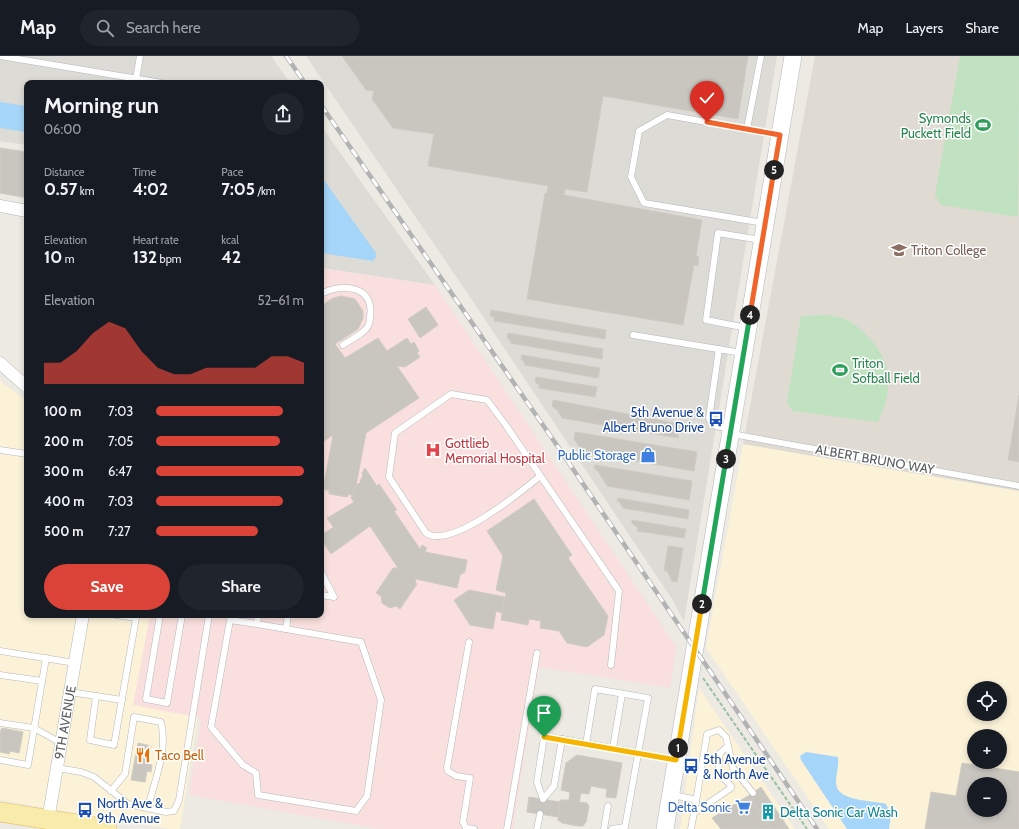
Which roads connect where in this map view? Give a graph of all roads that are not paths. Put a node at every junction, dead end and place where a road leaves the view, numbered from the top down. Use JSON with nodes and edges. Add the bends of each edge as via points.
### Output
{"nodes":[{"id":1,"x":0,"y":56,"type":"edge"},
{"id":2,"x":140,"y":56,"type":"edge"},
{"id":3,"x":761,"y":56,"type":"edge"},
{"id":4,"x":792,"y":56,"type":"edge"},
{"id":5,"x":136,"y":79,"type":"junction"},
{"id":6,"x":142,"y":80,"type":"edge"},
{"id":7,"x":747,"y":129,"type":"junction"},
{"id":8,"x":780,"y":135,"type":"junction"},
{"id":9,"x":0,"y":206,"type":"edge"},
{"id":10,"x":24,"y":210,"type":"edge"},
{"id":11,"x":765,"y":223,"type":"junction"},
{"id":12,"x":762,"y":240,"type":"junction"},
{"id":13,"x":324,"y":293,"type":"edge"},
{"id":14,"x":748,"y":329,"type":"junction"},
{"id":15,"x":633,"y":335,"type":"dead end"},
{"id":16,"x":343,"y":344,"type":"dead end"},
{"id":17,"x":719,"y":349,"type":"junction"},
{"id":18,"x":744,"y":353,"type":"junction"},
{"id":19,"x":0,"y":364,"type":"edge"},
{"id":20,"x":24,"y":384,"type":"edge"},
{"id":21,"x":731,"y":431,"type":"junction"},
{"id":22,"x":0,"y":450,"type":"edge"},
{"id":23,"x":24,"y":454,"type":"edge"},
{"id":24,"x":540,"y":476,"type":"junction"},
{"id":25,"x":1019,"y":486,"type":"edge"},
{"id":26,"x":324,"y":578,"type":"edge"},
{"id":27,"x":324,"y":595,"type":"edge"},
{"id":28,"x":82,"y":618,"type":"edge"},
{"id":29,"x":136,"y":618,"type":"edge"},
{"id":30,"x":160,"y":618,"type":"edge"},
{"id":31,"x":181,"y":618,"type":"edge"},
{"id":32,"x":208,"y":618,"type":"edge"},
{"id":33,"x":257,"y":618,"type":"edge"},
{"id":34,"x":288,"y":618,"type":"edge"},
{"id":35,"x":256,"y":624,"type":"junction"},
{"id":36,"x":286,"y":629,"type":"junction"},
{"id":37,"x":468,"y":642,"type":"dead end"},
{"id":38,"x":0,"y":651,"type":"edge"},
{"id":39,"x":537,"y":653,"type":"dead end"},
{"id":40,"x":46,"y":658,"type":"junction"},
{"id":41,"x":75,"y":663,"type":"junction"},
{"id":42,"x":611,"y":665,"type":"dead end"},
{"id":43,"x":0,"y":675,"type":"edge"},
{"id":44,"x":42,"y":681,"type":"junction"},
{"id":45,"x":70,"y":692,"type":"junction"},
{"id":46,"x":622,"y":694,"type":"junction"},
{"id":47,"x":96,"y":696,"type":"junction"},
{"id":48,"x":122,"y":700,"type":"junction"},
{"id":49,"x":0,"y":723,"type":"edge"},
{"id":50,"x":34,"y":728,"type":"junction"},
{"id":51,"x":562,"y":739,"type":"junction"},
{"id":52,"x":61,"y":743,"type":"junction"},
{"id":53,"x":586,"y":744,"type":"junction"},
{"id":54,"x":728,"y":746,"type":"junction"},
{"id":55,"x":613,"y":748,"type":"junction"},
{"id":56,"x":639,"y":753,"type":"junction"},
{"id":57,"x":0,"y":760,"type":"edge"},
{"id":58,"x":676,"y":760,"type":"junction"},
{"id":59,"x":57,"y":768,"type":"junction"},
{"id":60,"x":111,"y":791,"type":"junction"},
{"id":61,"x":752,"y":793,"type":"dead end"},
{"id":62,"x":670,"y":795,"type":"junction"},
{"id":63,"x":696,"y":802,"type":"junction"},
{"id":64,"x":608,"y":806,"type":"dead end"},
{"id":65,"x":148,"y":807,"type":"junction"},
{"id":66,"x":0,"y":812,"type":"edge"},
{"id":67,"x":694,"y":813,"type":"junction"},
{"id":68,"x":540,"y":814,"type":"dead end"},
{"id":69,"x":47,"y":824,"type":"edge"},
{"id":70,"x":106,"y":829,"type":"edge"},
{"id":71,"x":474,"y":829,"type":"edge"},
{"id":72,"x":507,"y":829,"type":"edge"},
{"id":73,"x":537,"y":829,"type":"edge"},
{"id":74,"x":604,"y":829,"type":"edge"},
{"id":75,"x":612,"y":829,"type":"edge"},
{"id":76,"x":664,"y":829,"type":"edge"},
{"id":77,"x":692,"y":829,"type":"edge"}],
"edges":[{"from":1,"to":5,"type":"lane"},
{"from":2,"to":5,"type":"lane"},
{"from":3,"to":7,"type":"lane"},
{"from":4,"to":8,"type":"street"},
{"from":5,"to":6,"type":"lane"},
{"from":7,"to":8,"type":"lane"},
{"from":7,"to":11,"type":"lane","via":[[667,115],[639,131],[631,177],[644,203]]},
{"from":8,"to":11,"type":"street"},
{"from":9,"to":10,"type":"street"},
{"from":11,"to":12,"type":"street"},
{"from":12,"to":14,"type":"street"},
{"from":12,"to":14,"type":"lane","via":[[718,233],[706,320]]},
{"from":13,"to":16,"type":"lane","via":[[334,288],[352,288],[360,292],[370,304],[371,314],[366,329]]},
{"from":14,"to":18,"type":"street"},
{"from":15,"to":17,"type":"lane"},
{"from":17,"to":18,"type":"lane"},
{"from":17,"to":21,"type":"lane","name":"ALBERT BRUNO WAY","via":[[709,418],[714,426]]},
{"from":18,"to":21,"type":"street"},
{"from":19,"to":20,"type":"street"},
{"from":21,"to":25,"type":"lane","name":"ALBERT BRUNO WAY"},
{"from":21,"to":58,"type":"street"},
{"from":22,"to":23,"type":"lane"},
{"from":24,"to":24,"type":"lane","via":[[487,400],[451,394],[395,433],[389,477],[426,533],[430,535],[450,535],[464,529],[502,505]]},
{"from":24,"to":42,"type":"lane","via":[[619,591]]},
{"from":26,"to":27,"type":"lane","via":[[334,597]]},
{"from":28,"to":41,"type":"street","name":"9TH AVENUE"},
{"from":29,"to":48,"type":"lane"},
{"from":30,"to":31,"type":"lane","via":[[146,699],[167,703]]},
{"from":32,"to":65,"type":"lane","via":[[178,800],[174,812]]},
{"from":33,"to":35,"type":"lane"},
{"from":34,"to":36,"type":"lane"},
{"from":35,"to":36,"type":"lane"},
{"from":35,"to":36,"type":"lane","via":[[230,620],[211,727],[243,765],[256,772],[258,795],[356,811],[367,796],[381,700],[361,642]]},
{"from":37,"to":71,"type":"lane","via":[[447,768],[456,776],[470,778],[463,822],[466,828]]},
{"from":38,"to":40,"type":"lane"},
{"from":39,"to":72,"type":"lane"},
{"from":40,"to":41,"type":"lane"},
{"from":40,"to":44,"type":"lane"},
{"from":41,"to":45,"type":"street","name":"9TH AVENUE"},
{"from":43,"to":44,"type":"lane"},
{"from":44,"to":50,"type":"lane"},
{"from":45,"to":47,"type":"lane"},
{"from":45,"to":52,"type":"street","name":"9TH AVENUE"},
{"from":46,"to":53,"type":"lane","via":[[595,689]]},
{"from":46,"to":55,"type":"lane"},
{"from":46,"to":56,"type":"lane","via":[[648,698]]},
{"from":47,"to":48,"type":"lane"},
{"from":47,"to":48,"type":"lane","via":[[90,740],[114,745]]},
{"from":49,"to":50,"type":"lane"},
{"from":50,"to":52,"type":"lane"},
{"from":50,"to":57,"type":"lane","via":[[28,765]]},
{"from":51,"to":51,"type":"lane","via":[[544,737],[537,782],[543,799],[554,786]]},
{"from":51,"to":53,"type":"lane"},
{"from":52,"to":59,"type":"street","name":"9TH AVENUE"},
{"from":53,"to":55,"type":"lane"},
{"from":54,"to":61,"type":"lane","via":[[733,768]]},
{"from":54,"to":63,"type":"lane","via":[[726,737],[719,730],[707,734]]},
{"from":54,"to":67,"type":"lane","via":[[720,753],[718,772],[731,788]]},
{"from":55,"to":56,"type":"lane"},
{"from":56,"to":58,"type":"lane"},
{"from":56,"to":75,"type":"lane","via":[[625,827]]},
{"from":58,"to":62,"type":"street"},
{"from":59,"to":60,"type":"lane","via":[[94,777]]},
{"from":59,"to":69,"type":"street","name":"9TH AVENUE"},
{"from":60,"to":65,"type":"lane","via":[[128,804]]},
{"from":60,"to":65,"type":"lane","via":[[125,774],[134,717],[161,722],[164,733],[159,768]]},
{"from":62,"to":63,"type":"lane","via":[[693,799]]},
{"from":62,"to":76,"type":"street"},
{"from":63,"to":67,"type":"lane"},
{"from":64,"to":74,"type":"lane"},
{"from":66,"to":69,"type":"main road"},
{"from":67,"to":77,"type":"lane"},
{"from":68,"to":73,"type":"lane"},
{"from":69,"to":70,"type":"main road"}]}
